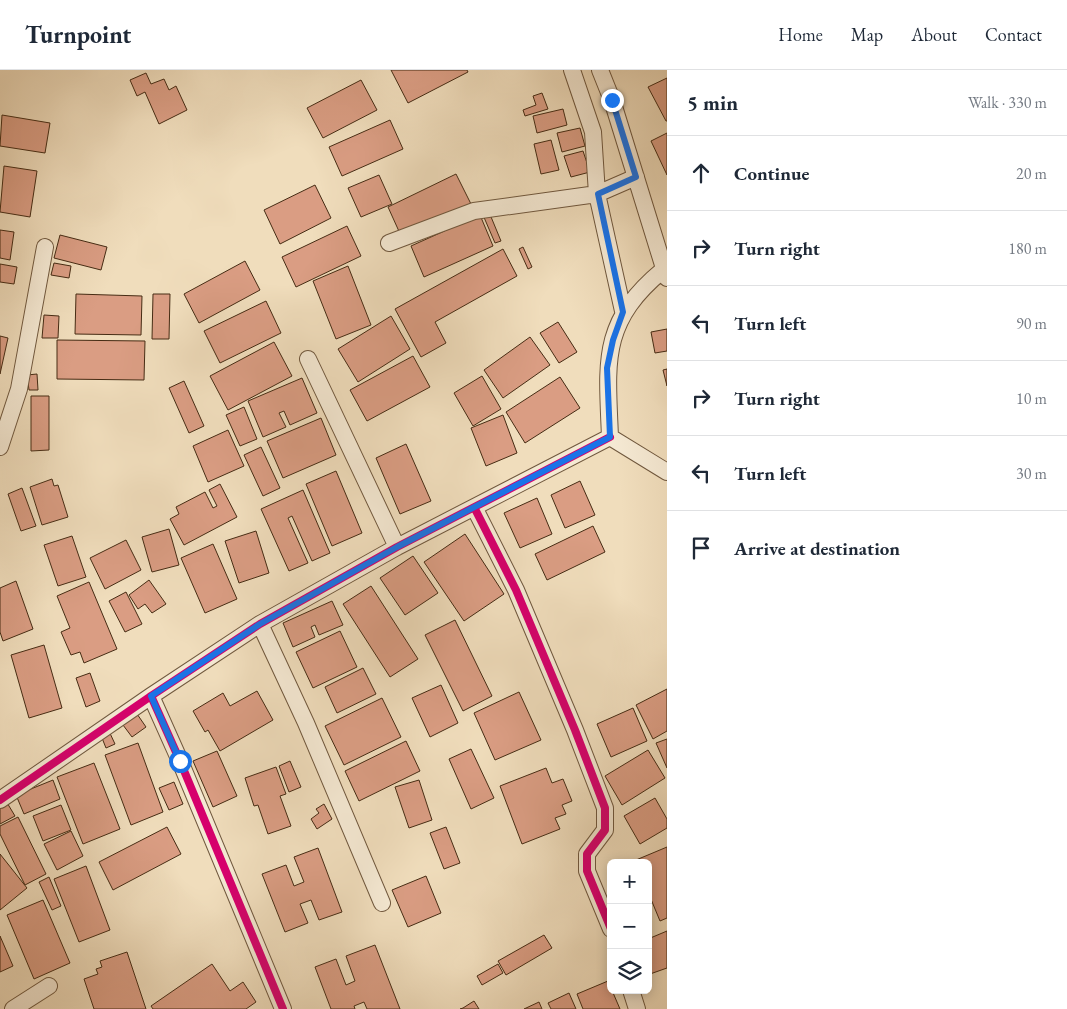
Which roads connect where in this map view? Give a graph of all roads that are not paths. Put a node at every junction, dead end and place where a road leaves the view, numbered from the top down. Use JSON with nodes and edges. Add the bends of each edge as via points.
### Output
{"nodes":[{"id":1,"x":572,"y":70,"type":"edge"},
{"id":2,"x":600,"y":70,"type":"edge"},
{"id":3,"x":636,"y":177,"type":"junction"},
{"id":4,"x":598,"y":194,"type":"junction"},
{"id":5,"x":389,"y":243,"type":"dead end"},
{"id":6,"x":662,"y":245,"type":"edge"},
{"id":7,"x":45,"y":247,"type":"dead end"},
{"id":8,"x":665,"y":274,"type":"edge"},
{"id":9,"x":623,"y":312,"type":"junction"},
{"id":10,"x":308,"y":359,"type":"dead end"},
{"id":11,"x":610,"y":437,"type":"junction"},
{"id":12,"x":0,"y":447,"type":"edge"},
{"id":13,"x":667,"y":472,"type":"edge"},
{"id":14,"x":475,"y":509,"type":"junction"},
{"id":15,"x":397,"y":547,"type":"junction"},
{"id":16,"x":260,"y":624,"type":"junction"},
{"id":17,"x":151,"y":696,"type":"junction"},
{"id":18,"x":0,"y":800,"type":"edge"},
{"id":19,"x":382,"y":903,"type":"dead end"},
{"id":20,"x":607,"y":920,"type":"edge"},
{"id":21,"x":49,"y":986,"type":"dead end"},
{"id":22,"x":632,"y":994,"type":"edge"},
{"id":23,"x":13,"y":1009,"type":"edge"},
{"id":24,"x":283,"y":1009,"type":"edge"},
{"id":25,"x":637,"y":1009,"type":"edge"}],
"edges":[{"from":1,"to":4,"type":"street","via":[[593,132]]},
{"from":2,"to":3,"type":"street"},
{"from":3,"to":4,"type":"street"},
{"from":3,"to":6,"type":"street"},
{"from":4,"to":5,"type":"street","via":[[474,211]]},
{"from":4,"to":9,"type":"street"},
{"from":6,"to":8,"type":"street"},
{"from":7,"to":12,"type":"street","via":[[19,389]]},
{"from":8,"to":9,"type":"street","via":[[643,287]]},
{"from":9,"to":11,"type":"street","via":[[607,368]]},
{"from":10,"to":15,"type":"street"},
{"from":11,"to":13,"type":"street"},
{"from":11,"to":14,"type":"street"},
{"from":14,"to":15,"type":"street"},
{"from":14,"to":20,"type":"street","via":[[516,590],[605,808],[605,830],[587,854],[587,872]]},
{"from":15,"to":16,"type":"street"},
{"from":16,"to":17,"type":"street"},
{"from":16,"to":19,"type":"street"},
{"from":17,"to":18,"type":"street"},
{"from":17,"to":24,"type":"street"},
{"from":21,"to":23,"type":"street"},
{"from":22,"to":25,"type":"street"}]}
